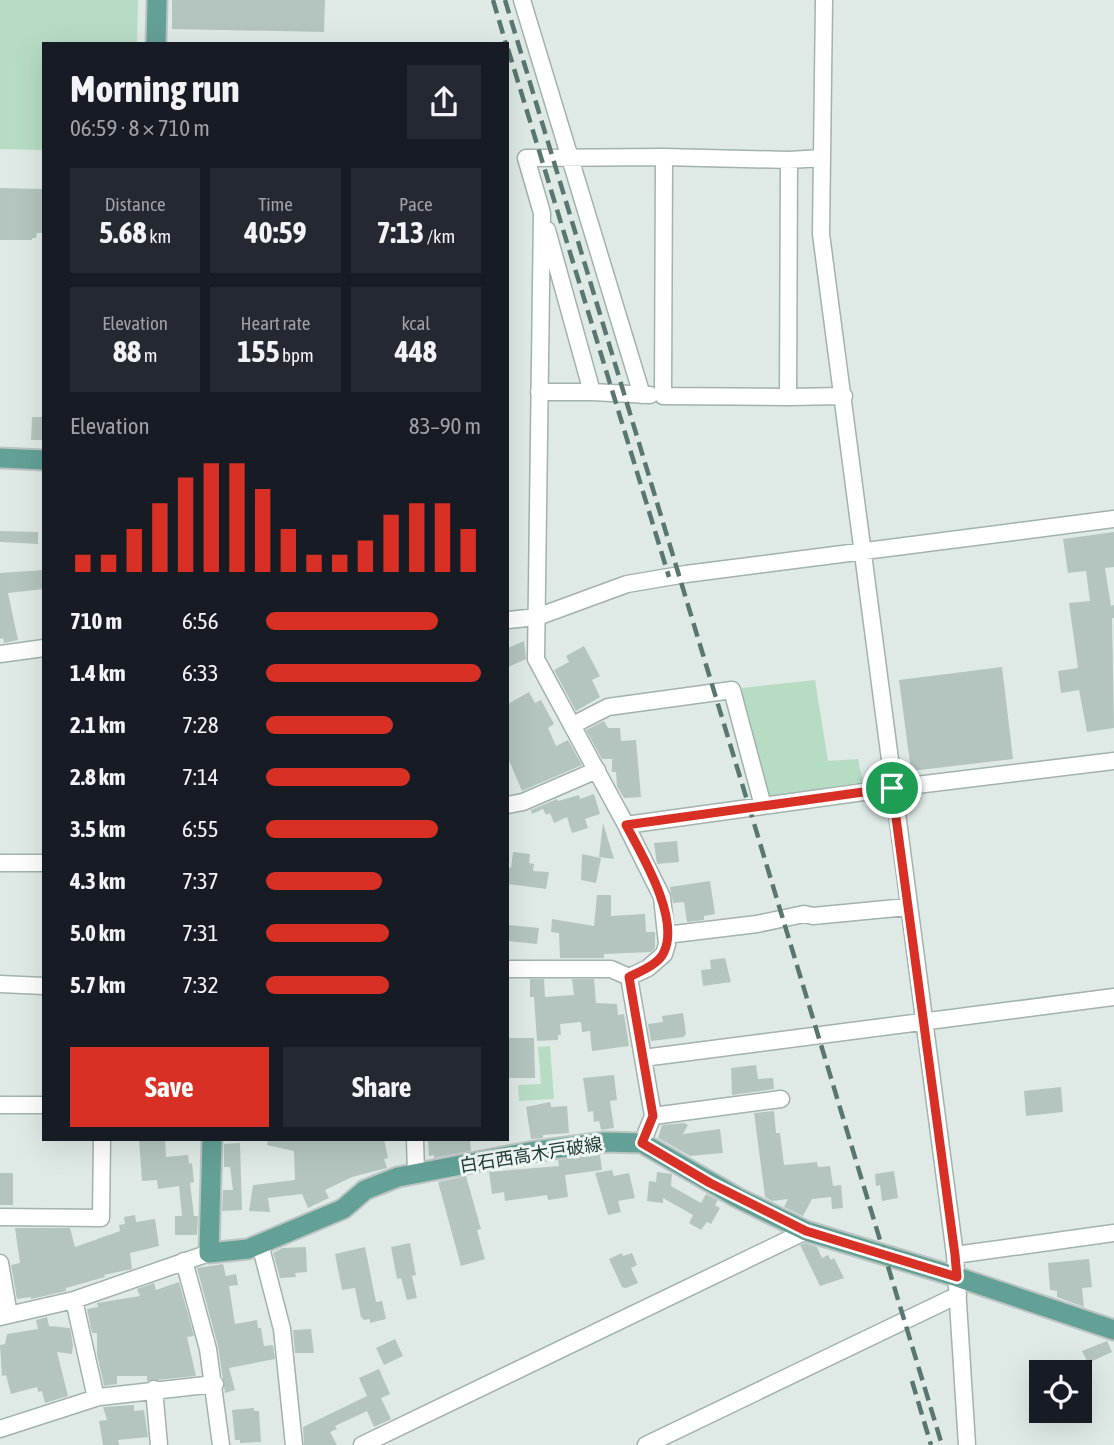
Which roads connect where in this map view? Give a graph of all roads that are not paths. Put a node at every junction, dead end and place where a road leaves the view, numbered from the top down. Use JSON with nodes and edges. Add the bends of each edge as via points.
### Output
{"nodes":[{"id":1,"x":157,"y":0,"type":"edge"},
{"id":2,"x":522,"y":0,"type":"edge"},
{"id":3,"x":824,"y":0,"type":"edge"},
{"id":4,"x":156,"y":42,"type":"edge"},
{"id":5,"x":664,"y":157,"type":"junction"},
{"id":6,"x":569,"y":158,"type":"junction"},
{"id":7,"x":822,"y":158,"type":"junction"},
{"id":8,"x":789,"y":160,"type":"junction"},
{"id":9,"x":542,"y":212,"type":"junction"},
{"id":10,"x":539,"y":392,"type":"junction"},
{"id":11,"x":592,"y":392,"type":"junction"},
{"id":12,"x":642,"y":395,"type":"junction"},
{"id":13,"x":663,"y":396,"type":"junction"},
{"id":14,"x":844,"y":396,"type":"junction"},
{"id":15,"x":788,"y":397,"type":"junction"},
{"id":16,"x":0,"y":458,"type":"edge"},
{"id":17,"x":42,"y":460,"type":"edge"},
{"id":18,"x":1114,"y":519,"type":"edge"},
{"id":19,"x":862,"y":552,"type":"junction"},
{"id":20,"x":537,"y":617,"type":"junction"},
{"id":21,"x":509,"y":620,"type":"edge"},
{"id":22,"x":42,"y":648,"type":"edge"},
{"id":23,"x":0,"y":654,"type":"edge"},
{"id":24,"x":573,"y":725,"type":"junction"},
{"id":25,"x":1114,"y":761,"type":"edge"},
{"id":26,"x":597,"y":770,"type":"junction"},
{"id":27,"x":892,"y":788,"type":"junction"},
{"id":28,"x":509,"y":805,"type":"edge"},
{"id":29,"x":763,"y":806,"type":"junction"},
{"id":30,"x":626,"y":825,"type":"junction"},
{"id":31,"x":0,"y":863,"type":"edge"},
{"id":32,"x":42,"y":863,"type":"edge"},
{"id":33,"x":907,"y":906,"type":"junction"},
{"id":34,"x":666,"y":935,"type":"junction"},
{"id":35,"x":509,"y":970,"type":"edge"},
{"id":36,"x":629,"y":977,"type":"junction"},
{"id":37,"x":0,"y":984,"type":"edge"},
{"id":38,"x":42,"y":986,"type":"edge"},
{"id":39,"x":1114,"y":997,"type":"edge"},
{"id":40,"x":923,"y":1020,"type":"junction"},
{"id":41,"x":643,"y":1058,"type":"junction"},
{"id":42,"x":781,"y":1100,"type":"dead end"},
{"id":43,"x":0,"y":1105,"type":"edge"},
{"id":44,"x":42,"y":1105,"type":"edge"},
{"id":45,"x":653,"y":1116,"type":"junction"},
{"id":46,"x":102,"y":1141,"type":"edge"},
{"id":47,"x":212,"y":1141,"type":"edge"},
{"id":48,"x":415,"y":1141,"type":"edge"},
{"id":49,"x":642,"y":1143,"type":"junction"},
{"id":50,"x":416,"y":1174,"type":"junction"},
{"id":51,"x":0,"y":1217,"type":"edge"},
{"id":52,"x":806,"y":1231,"type":"junction"},
{"id":53,"x":1114,"y":1233,"type":"edge"},
{"id":54,"x":260,"y":1244,"type":"junction"},
{"id":55,"x":209,"y":1253,"type":"junction"},
{"id":56,"x":955,"y":1255,"type":"junction"},
{"id":57,"x":184,"y":1261,"type":"junction"},
{"id":58,"x":0,"y":1263,"type":"edge"},
{"id":59,"x":958,"y":1286,"type":"junction"},
{"id":60,"x":74,"y":1300,"type":"junction"},
{"id":61,"x":4,"y":1316,"type":"edge"},
{"id":62,"x":1114,"y":1330,"type":"edge"},
{"id":63,"x":215,"y":1384,"type":"junction"},
{"id":64,"x":154,"y":1390,"type":"junction"},
{"id":65,"x":96,"y":1398,"type":"junction"},
{"id":66,"x":0,"y":1429,"type":"edge"},
{"id":67,"x":159,"y":1445,"type":"edge"},
{"id":68,"x":221,"y":1445,"type":"edge"},
{"id":69,"x":294,"y":1445,"type":"edge"},
{"id":70,"x":362,"y":1445,"type":"edge"},
{"id":71,"x":646,"y":1445,"type":"edge"},
{"id":72,"x":967,"y":1445,"type":"edge"}],
"edges":[{"from":1,"to":4,"type":"main road"},
{"from":2,"to":6,"type":"street"},
{"from":3,"to":7,"type":"street"},
{"from":5,"to":6,"type":"street"},
{"from":5,"to":8,"type":"street"},
{"from":5,"to":13,"type":"street"},
{"from":6,"to":9,"type":"street","via":[[526,158]]},
{"from":6,"to":12,"type":"street"},
{"from":7,"to":8,"type":"street"},
{"from":7,"to":14,"type":"street","via":[[821,234]]},
{"from":8,"to":15,"type":"street"},
{"from":9,"to":10,"type":"street"},
{"from":9,"to":11,"type":"street"},
{"from":10,"to":11,"type":"street"},
{"from":10,"to":20,"type":"street"},
{"from":11,"to":12,"type":"street"},
{"from":12,"to":13,"type":"street"},
{"from":13,"to":15,"type":"street"},
{"from":14,"to":15,"type":"street"},
{"from":14,"to":19,"type":"street"},
{"from":16,"to":17,"type":"main road"},
{"from":18,"to":19,"type":"street"},
{"from":19,"to":20,"type":"street","via":[[627,584]]},
{"from":19,"to":27,"type":"street"},
{"from":20,"to":21,"type":"street"},
{"from":20,"to":24,"type":"street","via":[[536,659]]},
{"from":22,"to":23,"type":"street"},
{"from":24,"to":26,"type":"street"},
{"from":24,"to":29,"type":"street","via":[[608,706],[732,690]]},
{"from":25,"to":27,"type":"street"},
{"from":26,"to":28,"type":"street"},
{"from":26,"to":30,"type":"street"},
{"from":27,"to":29,"type":"street"},
{"from":27,"to":33,"type":"street"},
{"from":29,"to":30,"type":"street"},
{"from":30,"to":34,"type":"street","via":[[662,897]]},
{"from":31,"to":32,"type":"street"},
{"from":33,"to":34,"type":"street","via":[[804,914]]},
{"from":33,"to":40,"type":"street"},
{"from":34,"to":36,"type":"street","via":[[664,954]]},
{"from":35,"to":36,"type":"street","via":[[611,970]]},
{"from":36,"to":41,"type":"street"},
{"from":37,"to":38,"type":"street"},
{"from":39,"to":40,"type":"street"},
{"from":40,"to":41,"type":"street"},
{"from":40,"to":56,"type":"street"},
{"from":41,"to":45,"type":"street"},
{"from":42,"to":45,"type":"street"},
{"from":43,"to":44,"type":"street"},
{"from":45,"to":49,"type":"street"},
{"from":46,"to":51,"type":"street","via":[[101,1218]]},
{"from":47,"to":55,"type":"main road"},
{"from":48,"to":50,"type":"street"},
{"from":49,"to":50,"type":"main road","name":"白石西高木戸破線","via":[[605,1142],[528,1152]]},
{"from":49,"to":52,"type":"main road","name":"白石西高木戸破線"},
{"from":50,"to":54,"type":"main road","name":"白石西高木戸破線","via":[[365,1190],[343,1209]]},
{"from":52,"to":59,"type":"main road","name":"白石西高木戸破線"},
{"from":52,"to":70,"type":"street"},
{"from":53,"to":56,"type":"street"},
{"from":54,"to":55,"type":"main road","name":"白石西高木戸破線"},
{"from":54,"to":69,"type":"street","via":[[282,1329]]},
{"from":55,"to":57,"type":"street"},
{"from":56,"to":59,"type":"street"},
{"from":57,"to":60,"type":"street"},
{"from":57,"to":63,"type":"street"},
{"from":58,"to":61,"type":"street"},
{"from":59,"to":62,"type":"main road","name":"白石西高木戸破線"},
{"from":59,"to":71,"type":"street"},
{"from":59,"to":72,"type":"street"},
{"from":60,"to":61,"type":"street"},
{"from":60,"to":65,"type":"street"},
{"from":63,"to":64,"type":"street"},
{"from":63,"to":68,"type":"street"},
{"from":64,"to":65,"type":"street"},
{"from":64,"to":67,"type":"street"},
{"from":65,"to":66,"type":"street"}]}
